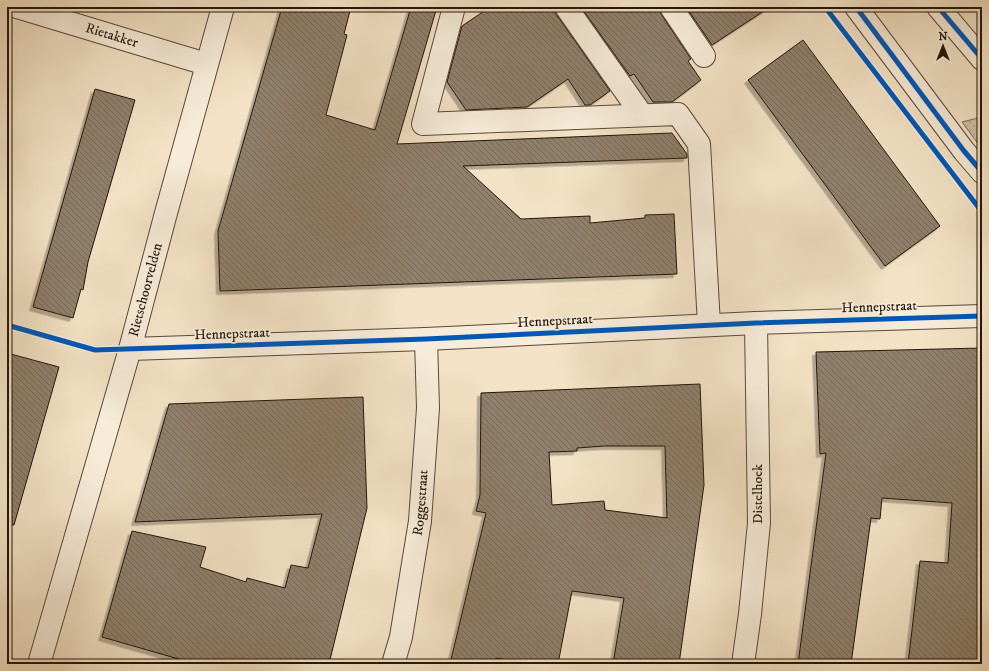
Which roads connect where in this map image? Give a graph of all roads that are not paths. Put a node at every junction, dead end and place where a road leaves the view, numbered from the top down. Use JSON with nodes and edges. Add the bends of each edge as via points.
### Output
{"nodes":[{"id":1,"x":17,"y":7,"type":"edge"},
{"id":2,"x":223,"y":7,"type":"edge"},
{"id":3,"x":454,"y":7,"type":"edge"},
{"id":4,"x":566,"y":7,"type":"edge"},
{"id":5,"x":671,"y":7,"type":"edge"},
{"id":6,"x":856,"y":7,"type":"edge"},
{"id":7,"x":938,"y":7,"type":"edge"},
{"id":8,"x":704,"y":56,"type":"dead end"},
{"id":9,"x":982,"y":59,"type":"edge"},
{"id":10,"x":206,"y":64,"type":"junction"},
{"id":11,"x":642,"y":115,"type":"junction"},
{"id":12,"x":982,"y":172,"type":"edge"},
{"id":13,"x":982,"y":316,"type":"edge"},
{"id":14,"x":756,"y":323,"type":"junction"},
{"id":15,"x":709,"y":325,"type":"junction"},
{"id":16,"x":426,"y":339,"type":"junction"},
{"id":17,"x":130,"y":349,"type":"junction"},
{"id":18,"x":39,"y":664,"type":"edge"},
{"id":19,"x":393,"y":664,"type":"edge"},
{"id":20,"x":743,"y":664,"type":"edge"}],
"edges":[{"from":1,"to":10,"type":"street","name":"Rietakker"},
{"from":2,"to":10,"type":"street","name":"Rietschoorvelden"},
{"from":3,"to":11,"type":"street","via":[[423,124]]},
{"from":4,"to":11,"type":"street"},
{"from":5,"to":8,"type":"street"},
{"from":6,"to":12,"type":"street"},
{"from":7,"to":9,"type":"street"},
{"from":10,"to":17,"type":"street","name":"Rietschoorvelden"},
{"from":11,"to":15,"type":"street","via":[[678,114],[698,144]]},
{"from":13,"to":14,"type":"street","name":"Hennepstraat"},
{"from":14,"to":15,"type":"street","name":"Hennepstraat"},
{"from":14,"to":20,"type":"street","name":"Distelhoek","via":[[759,523]]},
{"from":15,"to":16,"type":"street","name":"Hennepstraat"},
{"from":16,"to":17,"type":"street","name":"Hennepstraat"},
{"from":16,"to":19,"type":"street","name":"Roggestraat","via":[[428,408],[420,521],[401,638]]},
{"from":17,"to":18,"type":"street","name":"Rietschoorvelden"}]}
